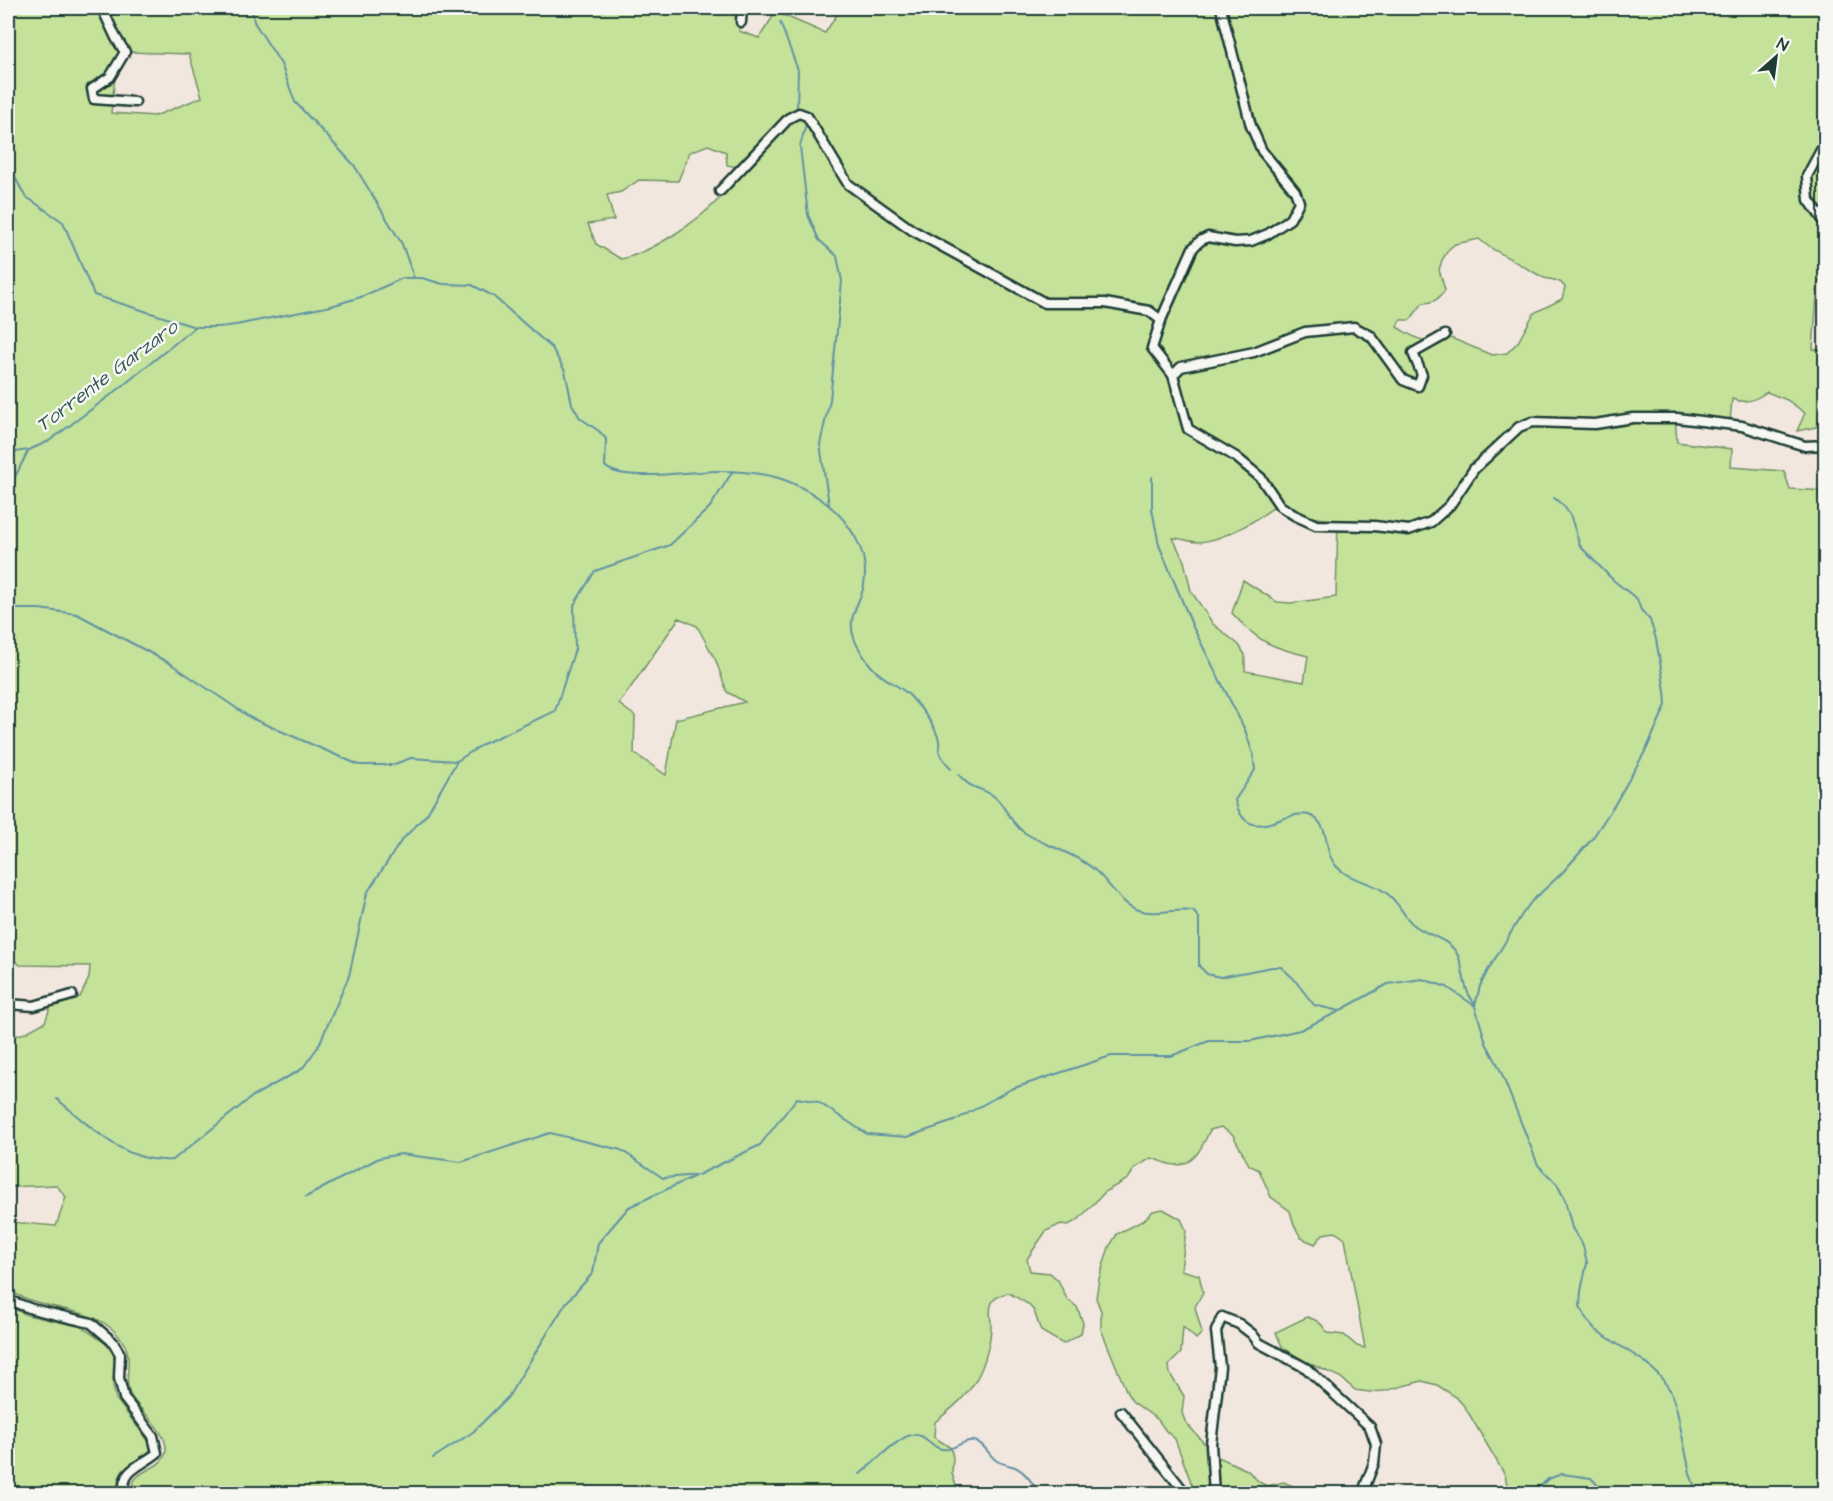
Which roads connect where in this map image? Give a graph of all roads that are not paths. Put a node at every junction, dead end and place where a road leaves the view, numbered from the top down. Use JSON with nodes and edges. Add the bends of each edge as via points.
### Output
{"nodes":[{"id":1,"x":102,"y":8,"type":"edge"},
{"id":2,"x":742,"y":8,"type":"edge"},
{"id":3,"x":1221,"y":8,"type":"edge"},
{"id":4,"x":741,"y":22,"type":"dead end"},
{"id":5,"x":135,"y":102,"type":"dead end"},
{"id":6,"x":1826,"y":141,"type":"edge"},
{"id":7,"x":720,"y":191,"type":"dead end"},
{"id":8,"x":1826,"y":224,"type":"edge"},
{"id":9,"x":1161,"y":320,"type":"junction"},
{"id":10,"x":1444,"y":335,"type":"dead end"},
{"id":11,"x":1173,"y":375,"type":"junction"},
{"id":12,"x":1826,"y":445,"type":"edge"},
{"id":13,"x":72,"y":995,"type":"dead end"},
{"id":14,"x":8,"y":1004,"type":"edge"},
{"id":15,"x":8,"y":1300,"type":"edge"},
{"id":16,"x":1121,"y":1412,"type":"dead end"},
{"id":17,"x":124,"y":1494,"type":"edge"},
{"id":18,"x":1186,"y":1494,"type":"edge"},
{"id":19,"x":1214,"y":1494,"type":"edge"},
{"id":20,"x":1362,"y":1494,"type":"edge"}],
"edges":[{"from":1,"to":5,"type":"street","via":[[125,52],[110,77],[92,89],[94,99]]},
{"from":2,"to":4,"type":"street"},
{"from":3,"to":9,"type":"street","via":[[1251,126],[1262,151],[1295,191],[1299,202],[1290,219],[1251,241],[1208,237],[1200,241],[1193,248]]},
{"from":6,"to":8,"type":"street","via":[[1807,176],[1809,200]]},
{"from":7,"to":9,"type":"street","via":[[789,118],[799,113],[807,116],[848,184],[912,230],[1046,303],[1105,303],[1149,311]]},
{"from":9,"to":11,"type":"street","via":[[1152,348]]},
{"from":10,"to":11,"type":"street","via":[[1413,353],[1422,375],[1418,386],[1403,380],[1371,336],[1354,327],[1305,332],[1254,352],[1181,367]]},
{"from":11,"to":12,"type":"street","via":[[1188,429],[1236,457],[1261,478],[1280,506],[1316,525],[1409,531],[1431,522],[1450,505],[1474,470],[1519,427],[1532,422],[1595,424],[1634,418],[1677,418],[1742,426],[1805,446]]},
{"from":13,"to":14,"type":"street","via":[[34,1006]]},
{"from":15,"to":17,"type":"street","via":[[91,1323],[113,1342],[120,1354],[119,1378],[124,1398],[153,1436],[157,1453],[127,1474]]},
{"from":16,"to":18,"type":"street"},
{"from":19,"to":20,"type":"street","via":[[1211,1444],[1220,1367],[1216,1331],[1222,1317],[1239,1323],[1259,1344],[1306,1368],[1370,1427],[1376,1444],[1374,1463]]}]}
